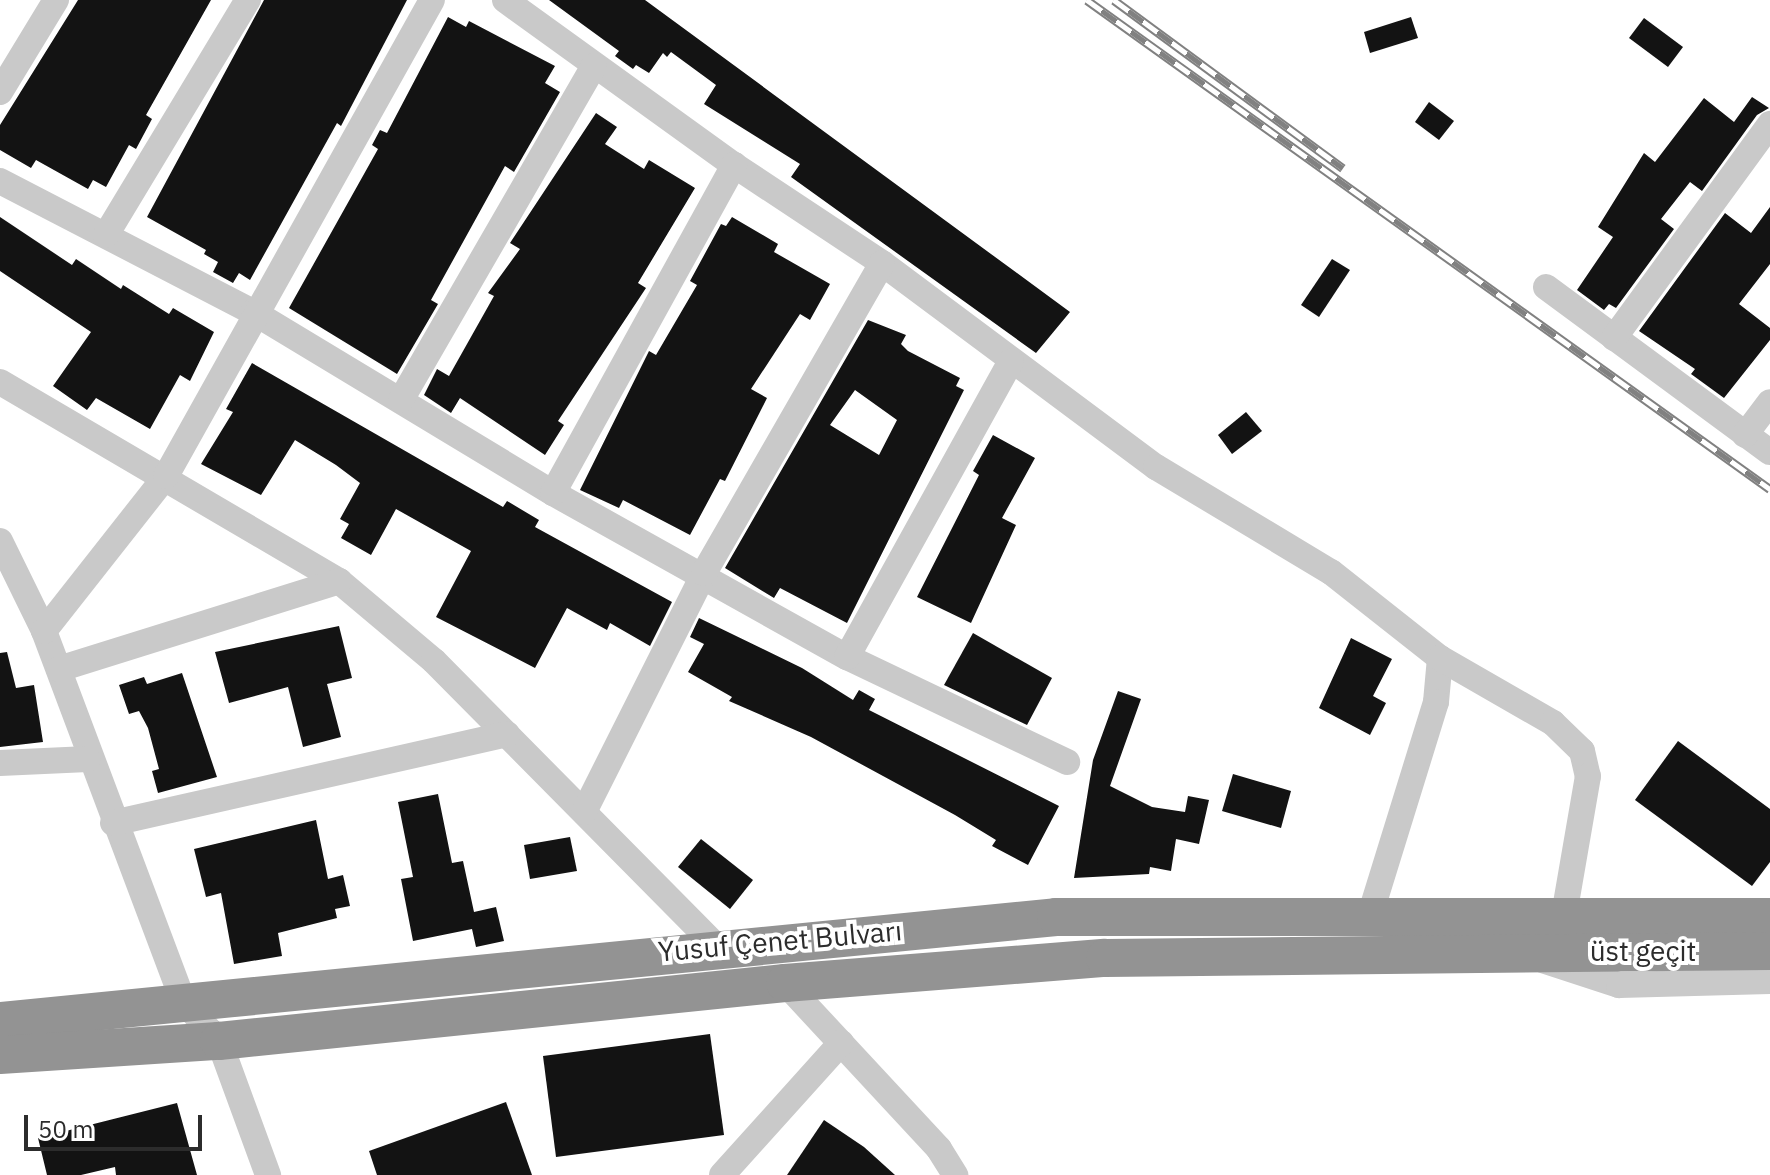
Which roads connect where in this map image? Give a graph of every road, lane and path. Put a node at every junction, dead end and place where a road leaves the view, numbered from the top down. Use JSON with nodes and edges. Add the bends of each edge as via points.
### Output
{"nodes":[{"id":1,"x":56,"y":0,"type":"edge"},
{"id":2,"x":248,"y":0,"type":"edge"},
{"id":3,"x":432,"y":0,"type":"edge"},
{"id":4,"x":505,"y":0,"type":"edge"},
{"id":5,"x":594,"y":66,"type":"junction"},
{"id":6,"x":0,"y":92,"type":"edge"},
{"id":7,"x":1770,"y":124,"type":"edge"},
{"id":8,"x":734,"y":165,"type":"junction"},
{"id":9,"x":0,"y":181,"type":"edge"},
{"id":10,"x":106,"y":235,"type":"junction"},
{"id":11,"x":882,"y":263,"type":"junction"},
{"id":12,"x":1546,"y":287,"type":"dead end"},
{"id":13,"x":253,"y":312,"type":"junction"},
{"id":14,"x":1614,"y":338,"type":"junction"},
{"id":15,"x":1011,"y":361,"type":"junction"},
{"id":16,"x":0,"y":382,"type":"edge"},
{"id":17,"x":401,"y":400,"type":"junction"},
{"id":18,"x":1770,"y":402,"type":"edge"},
{"id":19,"x":1745,"y":435,"type":"junction"},
{"id":20,"x":1770,"y":452,"type":"edge"},
{"id":21,"x":166,"y":476,"type":"junction"},
{"id":22,"x":553,"y":493,"type":"junction"},
{"id":23,"x":0,"y":541,"type":"edge"},
{"id":24,"x":704,"y":573,"type":"junction"},
{"id":25,"x":339,"y":581,"type":"junction"},
{"id":26,"x":44,"y":631,"type":"junction"},
{"id":27,"x":847,"y":657,"type":"junction"},
{"id":28,"x":1440,"y":658,"type":"junction"},
{"id":29,"x":59,"y":669,"type":"junction"},
{"id":30,"x":507,"y":734,"type":"junction"},
{"id":31,"x":88,"y":759,"type":"junction"},
{"id":32,"x":1067,"y":762,"type":"dead end"},
{"id":33,"x":0,"y":763,"type":"edge"},
{"id":34,"x":584,"y":812,"type":"junction"},
{"id":35,"x":113,"y":823,"type":"junction"},
{"id":36,"x":1770,"y":902,"type":"edge"},
{"id":37,"x":1370,"y":915,"type":"junction"},
{"id":38,"x":1770,"y":917,"type":"edge"},
{"id":39,"x":1563,"y":920,"type":"junction"},
{"id":40,"x":717,"y":947,"type":"junction"},
{"id":41,"x":1770,"y":951,"type":"edge"},
{"id":42,"x":1515,"y":952,"type":"junction"},
{"id":43,"x":1770,"y":981,"type":"edge"},
{"id":44,"x":785,"y":983,"type":"junction"},
{"id":45,"x":183,"y":1001,"type":"junction"},
{"id":46,"x":0,"y":1021,"type":"edge"},
{"id":47,"x":219,"y":1041,"type":"junction"},
{"id":48,"x":841,"y":1043,"type":"junction"},
{"id":49,"x":0,"y":1055,"type":"edge"},
{"id":50,"x":268,"y":1175,"type":"edge"},
{"id":51,"x":722,"y":1175,"type":"edge"},
{"id":52,"x":955,"y":1175,"type":"edge"}],
"edges":[{"from":1,"to":6,"type":"street"},
{"from":2,"to":10,"type":"street"},
{"from":3,"to":13,"type":"street"},
{"from":4,"to":5,"type":"street"},
{"from":5,"to":8,"type":"street"},
{"from":5,"to":17,"type":"street"},
{"from":7,"to":14,"type":"street"},
{"from":8,"to":11,"type":"street"},
{"from":8,"to":22,"type":"street"},
{"from":9,"to":10,"type":"street"},
{"from":10,"to":13,"type":"street"},
{"from":11,"to":15,"type":"street"},
{"from":11,"to":24,"type":"street"},
{"from":12,"to":14,"type":"street"},
{"from":13,"to":17,"type":"street"},
{"from":13,"to":21,"type":"street"},
{"from":14,"to":19,"type":"street"},
{"from":15,"to":27,"type":"street"},
{"from":15,"to":28,"type":"street","via":[[1156,467],[1331,572]]},
{"from":16,"to":21,"type":"street"},
{"from":17,"to":22,"type":"street"},
{"from":18,"to":19,"type":"street"},
{"from":19,"to":20,"type":"street"},
{"from":21,"to":25,"type":"street"},
{"from":21,"to":26,"type":"street"},
{"from":22,"to":24,"type":"street"},
{"from":23,"to":26,"type":"street"},
{"from":24,"to":27,"type":"street"},
{"from":24,"to":34,"type":"street"},
{"from":25,"to":29,"type":"street"},
{"from":25,"to":30,"type":"street","via":[[434,661]]},
{"from":26,"to":29,"type":"street"},
{"from":27,"to":32,"type":"street"},
{"from":28,"to":37,"type":"street","via":[[1436,702]]},
{"from":28,"to":39,"type":"street","via":[[1553,723],[1582,751],[1588,776]]},
{"from":29,"to":31,"type":"street"},
{"from":30,"to":34,"type":"street"},
{"from":30,"to":35,"type":"street"},
{"from":31,"to":33,"type":"street"},
{"from":31,"to":35,"type":"street"},
{"from":34,"to":40,"type":"street"},
{"from":35,"to":45,"type":"street"},
{"from":36,"to":39,"type":"street","via":[[1621,906]]},
{"from":37,"to":39,"type":"highway","name":"Yusuf Çenet Bulvarı"},
{"from":37,"to":40,"type":"highway","name":"Yusuf Çenet Bulvarı","via":[[1056,917]]},
{"from":38,"to":39,"type":"highway","name":"Yusuf Çenet Bulvarı"},
{"from":40,"to":45,"type":"highway","name":"Yusuf Çenet Bulvarı"},
{"from":41,"to":42,"type":"highway","name":"üst geçit"},
{"from":42,"to":43,"type":"street","via":[[1619,985]]},
{"from":42,"to":44,"type":"highway","name":"Yusuf Çenet Bulvarı","via":[[1105,958]]},
{"from":44,"to":47,"type":"highway","name":"Yusuf Çenet Bulvarı"},
{"from":44,"to":48,"type":"street"},
{"from":45,"to":46,"type":"highway","name":"Yusuf Çenet Bulvarı"},
{"from":45,"to":47,"type":"street"},
{"from":47,"to":49,"type":"highway","name":"Yusuf Çenet Bulvarı"},
{"from":47,"to":50,"type":"street"},
{"from":48,"to":51,"type":"street"},
{"from":48,"to":52,"type":"street","via":[[939,1149]]}]}
